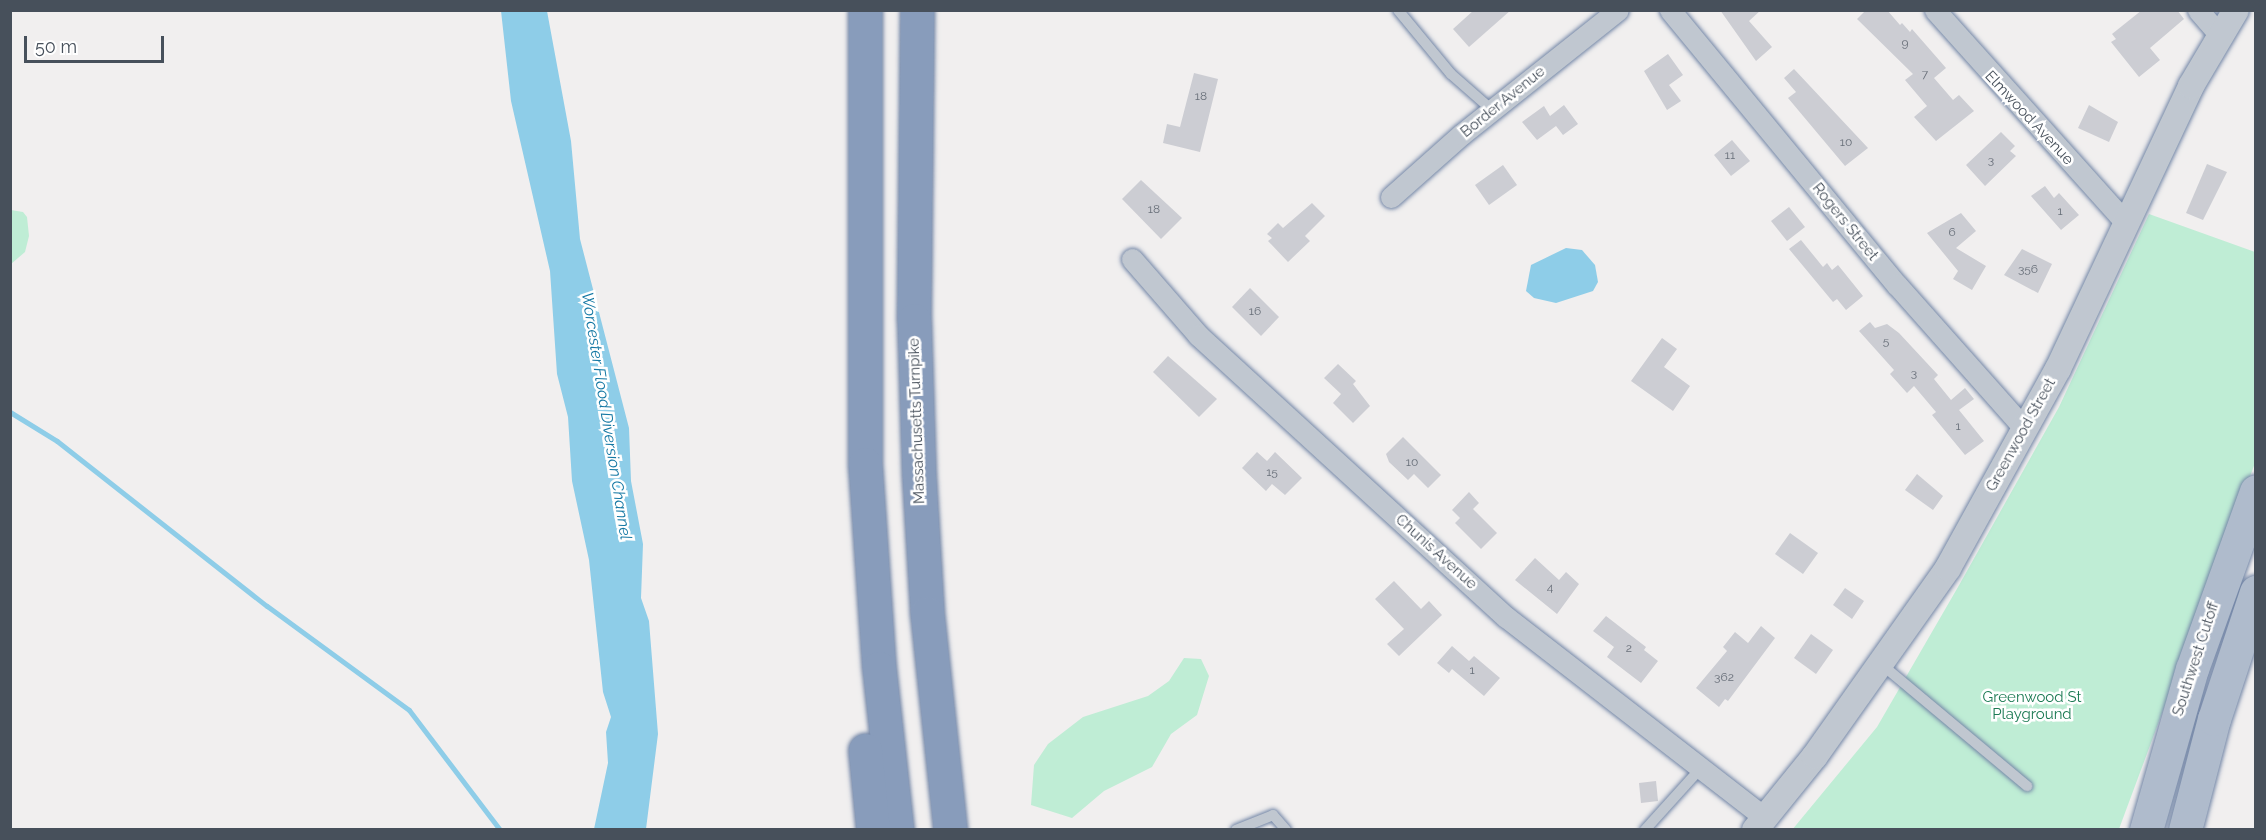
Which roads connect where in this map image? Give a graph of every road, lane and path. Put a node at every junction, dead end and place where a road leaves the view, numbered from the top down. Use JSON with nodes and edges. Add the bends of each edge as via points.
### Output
{"nodes":[{"id":1,"x":865,"y":10,"type":"edge"},
{"id":2,"x":917,"y":10,"type":"edge"},
{"id":3,"x":1398,"y":10,"type":"edge"},
{"id":4,"x":1618,"y":10,"type":"edge"},
{"id":5,"x":1670,"y":10,"type":"edge"},
{"id":6,"x":1935,"y":10,"type":"edge"},
{"id":7,"x":2198,"y":10,"type":"edge"},
{"id":8,"x":2236,"y":10,"type":"edge"},
{"id":9,"x":2220,"y":35,"type":"junction"},
{"id":10,"x":1492,"y":110,"type":"junction"},
{"id":11,"x":1391,"y":197,"type":"dead end"},
{"id":12,"x":2126,"y":223,"type":"junction"},
{"id":13,"x":1132,"y":259,"type":"dead end"},
{"id":14,"x":2025,"y":429,"type":"junction"},
{"id":15,"x":2256,"y":491,"type":"edge"},
{"id":16,"x":867,"y":514,"type":"junction"},
{"id":17,"x":2256,"y":592,"type":"edge"},
{"id":18,"x":1880,"y":663,"type":"junction"},
{"id":19,"x":1701,"y":768,"type":"junction"},
{"id":20,"x":2027,"y":786,"type":"dead end"},
{"id":21,"x":1760,"y":824,"type":"edge"},
{"id":22,"x":873,"y":830,"type":"edge"},
{"id":23,"x":897,"y":830,"type":"edge"},
{"id":24,"x":950,"y":830,"type":"edge"},
{"id":25,"x":1236,"y":830,"type":"edge"},
{"id":26,"x":1286,"y":830,"type":"edge"},
{"id":27,"x":1645,"y":830,"type":"edge"},
{"id":28,"x":2146,"y":830,"type":"edge"},
{"id":29,"x":2185,"y":830,"type":"edge"}],
"edges":[{"from":1,"to":16,"type":"highway","via":[[863,318]]},
{"from":2,"to":24,"type":"highway","name":"Massachusetts Turnpike","via":[[914,297],[919,477],[927,613]]},
{"from":3,"to":10,"type":"lane","via":[[1451,74]]},
{"from":4,"to":10,"type":"street","name":"Border Avenue"},
{"from":5,"to":14,"type":"street","name":"Rogers Street","via":[[1897,285]]},
{"from":6,"to":12,"type":"street","name":"Elmwood Avenue"},
{"from":7,"to":9,"type":"street"},
{"from":8,"to":9,"type":"street","name":"Greenwood Street"},
{"from":9,"to":12,"type":"street","name":"Greenwood Street"},
{"from":10,"to":11,"type":"street","name":"Border Avenue"},
{"from":12,"to":14,"type":"street","name":"Greenwood Street"},
{"from":13,"to":19,"type":"street","name":"Chunis Avenue","via":[[1198,335],[1506,617]]},
{"from":14,"to":18,"type":"street","name":"Greenwood Street","via":[[1948,568]]},
{"from":15,"to":28,"type":"main road","name":"Southwest Cutoff","via":[[2192,669]]},
{"from":16,"to":22,"type":"highway","via":[[864,748]]},
{"from":16,"to":23,"type":"highway"},
{"from":17,"to":29,"type":"main road","via":[[2214,719]]},
{"from":18,"to":20,"type":"lane"},
{"from":18,"to":21,"type":"street","name":"Greenwood Street"},
{"from":19,"to":21,"type":"street","name":"Chunis Avenue"},
{"from":19,"to":27,"type":"lane"},
{"from":25,"to":26,"type":"lane","via":[[1273,815]]}]}
